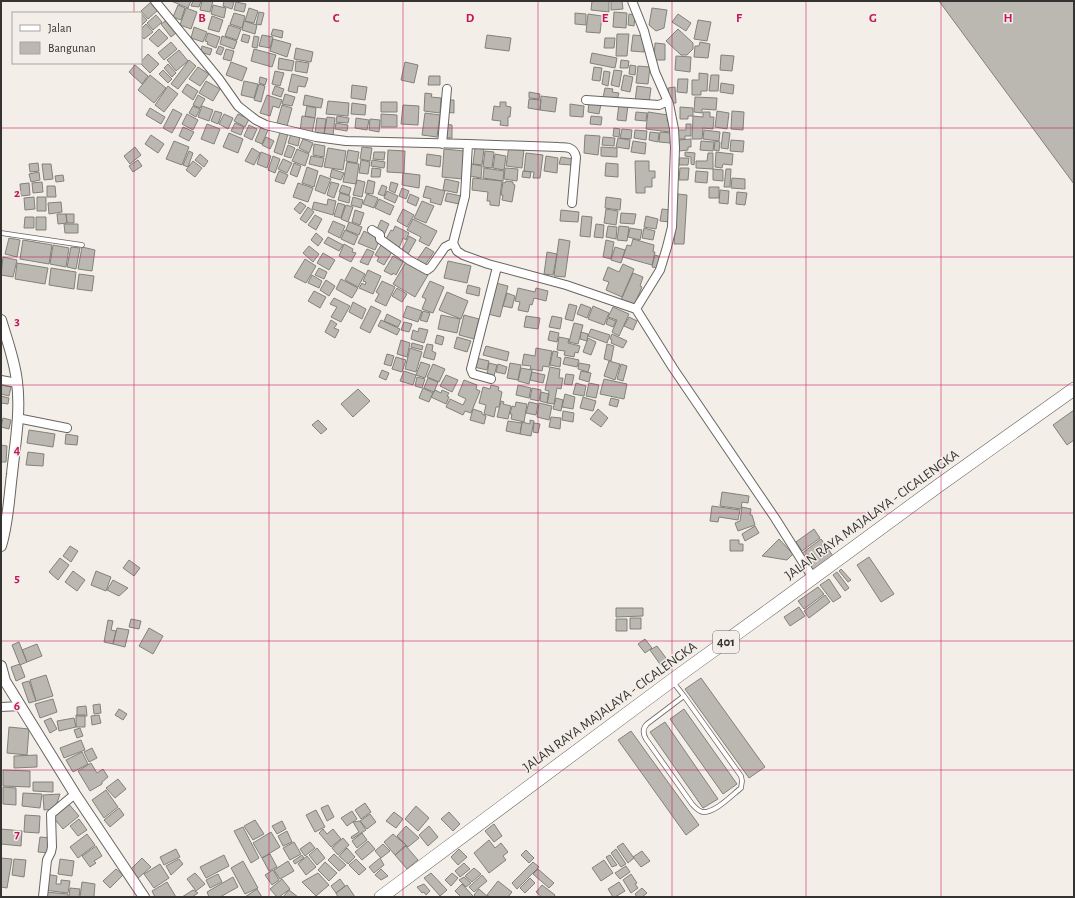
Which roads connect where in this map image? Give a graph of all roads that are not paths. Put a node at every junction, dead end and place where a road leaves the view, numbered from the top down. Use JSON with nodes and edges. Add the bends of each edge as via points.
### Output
{"nodes":[{"id":1,"x":155,"y":1,"type":"edge"},
{"id":2,"x":632,"y":1,"type":"edge"},
{"id":3,"x":447,"y":88,"type":"dead end"},
{"id":4,"x":586,"y":100,"type":"dead end"},
{"id":5,"x":668,"y":101,"type":"junction"},
{"id":6,"x":442,"y":144,"type":"junction"},
{"id":7,"x":468,"y":144,"type":"junction"},
{"id":8,"x":572,"y":203,"type":"dead end"},
{"id":9,"x":372,"y":230,"type":"dead end"},
{"id":10,"x":1,"y":234,"type":"edge"},
{"id":11,"x":453,"y":243,"type":"junction"},
{"id":12,"x":82,"y":245,"type":"dead end"},
{"id":13,"x":497,"y":267,"type":"junction"},
{"id":14,"x":636,"y":309,"type":"junction"},
{"id":15,"x":1,"y":320,"type":"edge"},
{"id":16,"x":491,"y":379,"type":"dead end"},
{"id":17,"x":1,"y":380,"type":"edge"},
{"id":18,"x":18,"y":383,"type":"junction"},
{"id":19,"x":1074,"y":390,"type":"edge"},
{"id":20,"x":17,"y":418,"type":"junction"},
{"id":21,"x":67,"y":428,"type":"dead end"},
{"id":22,"x":1,"y":546,"type":"edge"},
{"id":23,"x":813,"y":578,"type":"junction"},
{"id":24,"x":1,"y":666,"type":"edge"},
{"id":25,"x":671,"y":680,"type":"junction"},
{"id":26,"x":3,"y":681,"type":"edge"},
{"id":27,"x":684,"y":696,"type":"junction"},
{"id":28,"x":21,"y":706,"type":"junction"},
{"id":29,"x":1,"y":707,"type":"edge"},
{"id":30,"x":75,"y":794,"type":"junction"},
{"id":31,"x":43,"y":897,"type":"edge"},
{"id":32,"x":144,"y":897,"type":"edge"},
{"id":33,"x":381,"y":897,"type":"edge"}],
"edges":[{"from":1,"to":6,"type":"street","via":[[238,106],[256,120],[316,137],[346,141]]},
{"from":2,"to":5,"type":"street","via":[[644,31],[655,72]]},
{"from":3,"to":6,"type":"street"},
{"from":4,"to":5,"type":"street","via":[[659,105]]},
{"from":5,"to":14,"type":"street","via":[[675,142],[672,227],[660,270]]},
{"from":6,"to":7,"type":"street"},
{"from":7,"to":8,"type":"street","via":[[572,148],[576,157]]},
{"from":7,"to":11,"type":"street","via":[[465,196]]},
{"from":9,"to":11,"type":"street","via":[[380,235],[380,239],[385,243],[427,270],[445,247]]},
{"from":10,"to":12,"type":"lane"},
{"from":11,"to":13,"type":"street","via":[[457,251],[463,255]]},
{"from":13,"to":14,"type":"street","via":[[566,285]]},
{"from":13,"to":16,"type":"street","via":[[472,369],[473,374]]},
{"from":14,"to":23,"type":"street"},
{"from":15,"to":18,"type":"street"},
{"from":17,"to":18,"type":"street"},
{"from":18,"to":20,"type":"street"},
{"from":19,"to":23,"type":"main road","name":"JALAN RAYA MAJALAYA - CICALENGKA","number":"401"},
{"from":20,"to":21,"type":"street"},
{"from":20,"to":22,"type":"street","via":[[6,526]]},
{"from":23,"to":25,"type":"main road","name":"JALAN RAYA MAJALAYA - CICALENGKA","number":"401"},
{"from":24,"to":26,"type":"street"},
{"from":25,"to":27,"type":"lane"},
{"from":25,"to":33,"type":"main road","name":"JALAN RAYA MAJALAYA - CICALENGKA","number":"401"},
{"from":26,"to":28,"type":"street"},
{"from":27,"to":27,"type":"lane","via":[[736,767],[742,780],[741,788],[719,806],[703,812],[692,804],[643,734],[647,724]]},
{"from":28,"to":29,"type":"street"},
{"from":28,"to":30,"type":"street"},
{"from":30,"to":31,"type":"street","via":[[50,814],[52,847],[47,860]]},
{"from":30,"to":32,"type":"street"}]}
